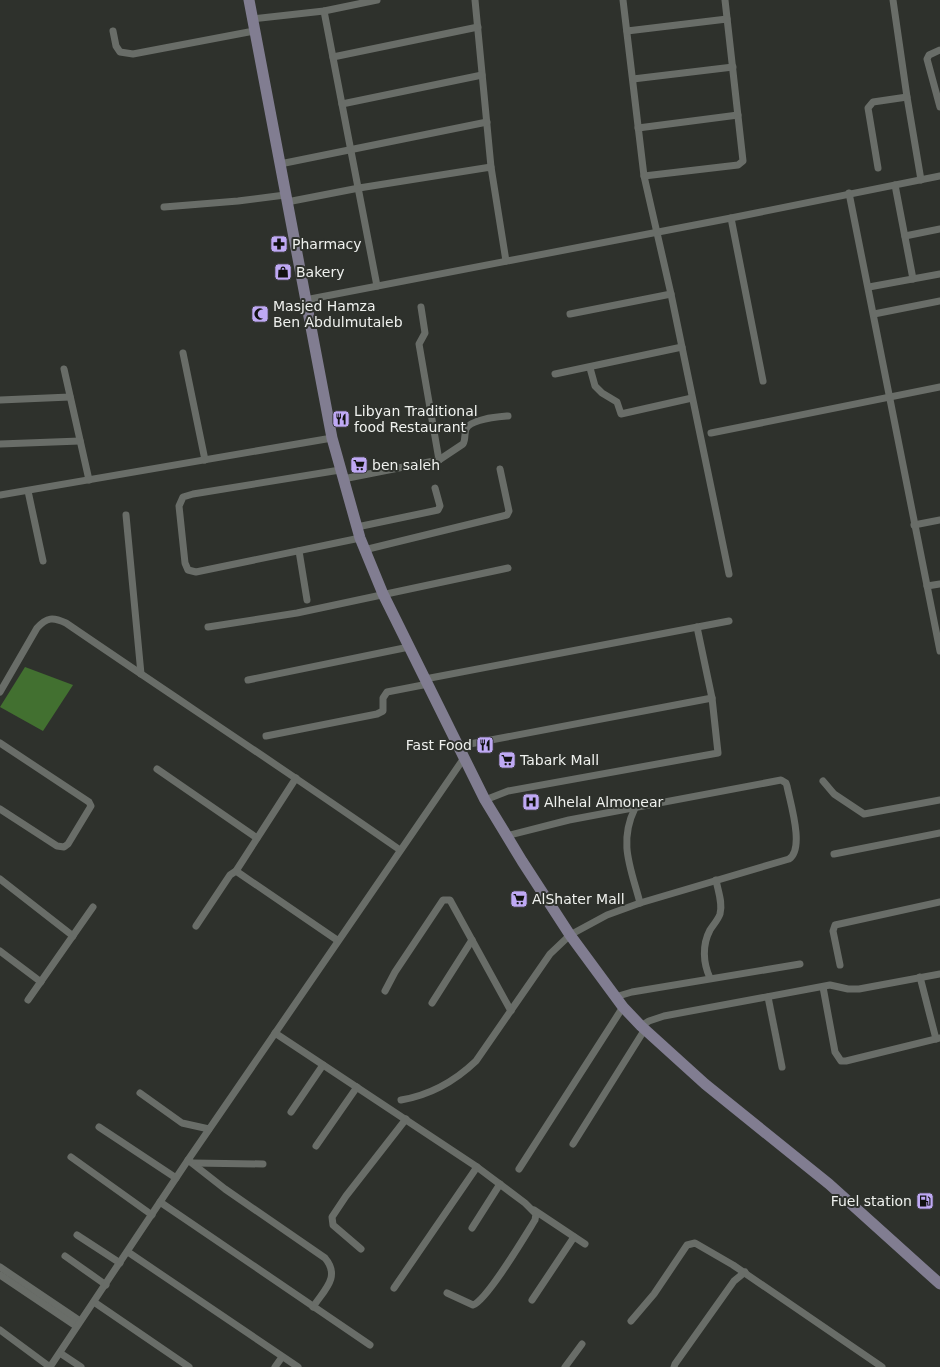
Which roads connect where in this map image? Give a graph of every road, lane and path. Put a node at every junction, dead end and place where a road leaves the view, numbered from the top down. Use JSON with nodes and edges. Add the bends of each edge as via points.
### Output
{"nodes":[{"id":1,"x":249,"y":0,"type":"edge"},
{"id":2,"x":377,"y":0,"type":"edge"},
{"id":3,"x":475,"y":0,"type":"edge"},
{"id":4,"x":623,"y":0,"type":"edge"},
{"id":5,"x":725,"y":0,"type":"edge"},
{"id":6,"x":893,"y":0,"type":"edge"},
{"id":7,"x":324,"y":11,"type":"junction"},
{"id":8,"x":252,"y":19,"type":"junction"},
{"id":9,"x":727,"y":19,"type":"junction"},
{"id":10,"x":478,"y":27,"type":"junction"},
{"id":11,"x":113,"y":31,"type":"dead end"},
{"id":12,"x":254,"y":31,"type":"junction"},
{"id":13,"x":627,"y":32,"type":"junction"},
{"id":14,"x":940,"y":50,"type":"edge"},
{"id":15,"x":333,"y":57,"type":"junction"},
{"id":16,"x":733,"y":67,"type":"junction"},
{"id":17,"x":482,"y":75,"type":"junction"},
{"id":18,"x":632,"y":79,"type":"junction"},
{"id":19,"x":907,"y":97,"type":"junction"},
{"id":20,"x":342,"y":104,"type":"junction"},
{"id":21,"x":940,"y":107,"type":"edge"},
{"id":22,"x":738,"y":115,"type":"junction"},
{"id":23,"x":487,"y":122,"type":"junction"},
{"id":24,"x":638,"y":128,"type":"junction"},
{"id":25,"x":351,"y":148,"type":"junction"},
{"id":26,"x":280,"y":164,"type":"junction"},
{"id":27,"x":492,"y":167,"type":"junction"},
{"id":28,"x":878,"y":168,"type":"dead end"},
{"id":29,"x":644,"y":176,"type":"junction"},
{"id":30,"x":940,"y":176,"type":"edge"},
{"id":31,"x":921,"y":180,"type":"junction"},
{"id":32,"x":894,"y":184,"type":"junction"},
{"id":33,"x":359,"y":188,"type":"junction"},
{"id":34,"x":849,"y":193,"type":"junction"},
{"id":35,"x":286,"y":198,"type":"junction"},
{"id":36,"x":164,"y":207,"type":"dead end"},
{"id":37,"x":731,"y":218,"type":"junction"},
{"id":38,"x":940,"y":228,"type":"edge"},
{"id":39,"x":657,"y":232,"type":"junction"},
{"id":40,"x":905,"y":236,"type":"junction"},
{"id":41,"x":506,"y":261,"type":"junction"},
{"id":42,"x":940,"y":274,"type":"edge"},
{"id":43,"x":913,"y":279,"type":"junction"},
{"id":44,"x":377,"y":286,"type":"junction"},
{"id":45,"x":869,"y":287,"type":"junction"},
{"id":46,"x":671,"y":294,"type":"junction"},
{"id":47,"x":305,"y":300,"type":"junction"},
{"id":48,"x":940,"y":301,"type":"edge"},
{"id":49,"x":421,"y":307,"type":"dead end"},
{"id":50,"x":570,"y":314,"type":"dead end"},
{"id":51,"x":874,"y":314,"type":"junction"},
{"id":52,"x":682,"y":347,"type":"junction"},
{"id":53,"x":183,"y":353,"type":"dead end"},
{"id":54,"x":590,"y":368,"type":"junction"},
{"id":55,"x":64,"y":369,"type":"dead end"},
{"id":56,"x":555,"y":374,"type":"dead end"},
{"id":57,"x":763,"y":381,"type":"dead end"},
{"id":58,"x":940,"y":387,"type":"edge"},
{"id":59,"x":890,"y":396,"type":"junction"},
{"id":60,"x":70,"y":397,"type":"junction"},
{"id":61,"x":692,"y":398,"type":"junction"},
{"id":62,"x":0,"y":400,"type":"edge"},
{"id":63,"x":508,"y":416,"type":"dead end"},
{"id":64,"x":711,"y":433,"type":"dead end"},
{"id":65,"x":332,"y":438,"type":"junction"},
{"id":66,"x":80,"y":441,"type":"junction"},
{"id":67,"x":0,"y":444,"type":"edge"},
{"id":68,"x":205,"y":460,"type":"junction"},
{"id":69,"x":439,"y":460,"type":"junction"},
{"id":70,"x":500,"y":469,"type":"dead end"},
{"id":71,"x":341,"y":474,"type":"junction"},
{"id":72,"x":89,"y":480,"type":"junction"},
{"id":73,"x":435,"y":488,"type":"dead end"},
{"id":74,"x":28,"y":491,"type":"junction"},
{"id":75,"x":0,"y":495,"type":"edge"},
{"id":76,"x":126,"y":515,"type":"dead end"},
{"id":77,"x":940,"y":520,"type":"edge"},
{"id":78,"x":914,"y":525,"type":"junction"},
{"id":79,"x":358,"y":532,"type":"junction"},
{"id":80,"x":364,"y":550,"type":"junction"},
{"id":81,"x":299,"y":551,"type":"junction"},
{"id":82,"x":43,"y":561,"type":"dead end"},
{"id":83,"x":508,"y":568,"type":"dead end"},
{"id":84,"x":729,"y":574,"type":"dead end"},
{"id":85,"x":940,"y":584,"type":"edge"},
{"id":86,"x":927,"y":586,"type":"junction"},
{"id":87,"x":383,"y":594,"type":"junction"},
{"id":88,"x":307,"y":600,"type":"dead end"},
{"id":89,"x":729,"y":620,"type":"dead end"},
{"id":90,"x":208,"y":627,"type":"dead end"},
{"id":91,"x":698,"y":627,"type":"junction"},
{"id":92,"x":409,"y":647,"type":"junction"},
{"id":93,"x":940,"y":651,"type":"edge"},
{"id":94,"x":141,"y":674,"type":"junction"},
{"id":95,"x":248,"y":680,"type":"dead end"},
{"id":96,"x":3,"y":681,"type":"edge"},
{"id":97,"x":426,"y":682,"type":"junction"},
{"id":98,"x":0,"y":692,"type":"edge"},
{"id":99,"x":712,"y":698,"type":"junction"},
{"id":100,"x":266,"y":736,"type":"dead end"},
{"id":101,"x":0,"y":743,"type":"edge"},
{"id":102,"x":459,"y":746,"type":"junction"},
{"id":103,"x":464,"y":758,"type":"junction"},
{"id":104,"x":156,"y":769,"type":"dead end"},
{"id":105,"x":296,"y":778,"type":"junction"},
{"id":106,"x":823,"y":781,"type":"dead end"},
{"id":107,"x":486,"y":800,"type":"junction"},
{"id":108,"x":940,"y":800,"type":"edge"},
{"id":109,"x":635,"y":808,"type":"junction"},
{"id":110,"x":0,"y":809,"type":"edge"},
{"id":111,"x":940,"y":833,"type":"edge"},
{"id":112,"x":506,"y":836,"type":"junction"},
{"id":113,"x":257,"y":838,"type":"junction"},
{"id":114,"x":400,"y":850,"type":"junction"},
{"id":115,"x":834,"y":854,"type":"dead end"},
{"id":116,"x":236,"y":871,"type":"junction"},
{"id":117,"x":0,"y":879,"type":"edge"},
{"id":118,"x":716,"y":880,"type":"junction"},
{"id":119,"x":940,"y":902,"type":"edge"},
{"id":120,"x":640,"y":904,"type":"junction"},
{"id":121,"x":92,"y":907,"type":"dead end"},
{"id":122,"x":196,"y":926,"type":"dead end"},
{"id":123,"x":570,"y":935,"type":"junction"},
{"id":124,"x":73,"y":936,"type":"junction"},
{"id":125,"x":337,"y":940,"type":"junction"},
{"id":126,"x":472,"y":940,"type":"junction"},
{"id":127,"x":0,"y":951,"type":"edge"},
{"id":128,"x":800,"y":964,"type":"dead end"},
{"id":129,"x":840,"y":965,"type":"dead end"},
{"id":130,"x":940,"y":974,"type":"edge"},
{"id":131,"x":710,"y":978,"type":"junction"},
{"id":132,"x":920,"y":978,"type":"junction"},
{"id":133,"x":40,"y":982,"type":"junction"},
{"id":134,"x":823,"y":986,"type":"junction"},
{"id":135,"x":385,"y":991,"type":"dead end"},
{"id":136,"x":615,"y":997,"type":"junction"},
{"id":137,"x":768,"y":997,"type":"junction"},
{"id":138,"x":28,"y":1000,"type":"dead end"},
{"id":139,"x":432,"y":1003,"type":"dead end"},
{"id":140,"x":623,"y":1007,"type":"junction"},
{"id":141,"x":511,"y":1011,"type":"junction"},
{"id":142,"x":643,"y":1028,"type":"junction"},
{"id":143,"x":275,"y":1033,"type":"junction"},
{"id":144,"x":938,"y":1038,"type":"edge"},
{"id":145,"x":324,"y":1065,"type":"junction"},
{"id":146,"x":782,"y":1067,"type":"dead end"},
{"id":147,"x":358,"y":1087,"type":"junction"},
{"id":148,"x":140,"y":1093,"type":"dead end"},
{"id":149,"x":401,"y":1100,"type":"dead end"},
{"id":150,"x":291,"y":1112,"type":"dead end"},
{"id":151,"x":406,"y":1119,"type":"junction"},
{"id":152,"x":99,"y":1127,"type":"dead end"},
{"id":153,"x":209,"y":1129,"type":"junction"},
{"id":154,"x":572,"y":1144,"type":"dead end"},
{"id":155,"x":316,"y":1146,"type":"dead end"},
{"id":156,"x":71,"y":1157,"type":"dead end"},
{"id":157,"x":190,"y":1162,"type":"junction"},
{"id":158,"x":263,"y":1164,"type":"dead end"},
{"id":159,"x":477,"y":1167,"type":"junction"},
{"id":160,"x":519,"y":1169,"type":"dead end"},
{"id":161,"x":176,"y":1178,"type":"junction"},
{"id":162,"x":500,"y":1184,"type":"junction"},
{"id":163,"x":160,"y":1202,"type":"junction"},
{"id":164,"x":532,"y":1209,"type":"junction"},
{"id":165,"x":152,"y":1215,"type":"junction"},
{"id":166,"x":472,"y":1228,"type":"dead end"},
{"id":167,"x":77,"y":1236,"type":"dead end"},
{"id":168,"x":574,"y":1237,"type":"junction"},
{"id":169,"x":585,"y":1244,"type":"dead end"},
{"id":170,"x":361,"y":1249,"type":"dead end"},
{"id":171,"x":128,"y":1252,"type":"junction"},
{"id":172,"x":65,"y":1256,"type":"dead end"},
{"id":173,"x":120,"y":1263,"type":"junction"},
{"id":174,"x":0,"y":1267,"type":"edge"},
{"id":175,"x":745,"y":1272,"type":"junction"},
{"id":176,"x":0,"y":1275,"type":"edge"},
{"id":177,"x":940,"y":1284,"type":"edge"},
{"id":178,"x":106,"y":1285,"type":"junction"},
{"id":179,"x":394,"y":1288,"type":"dead end"},
{"id":180,"x":447,"y":1293,"type":"dead end"},
{"id":181,"x":532,"y":1300,"type":"dead end"},
{"id":182,"x":94,"y":1302,"type":"junction"},
{"id":183,"x":313,"y":1307,"type":"junction"},
{"id":184,"x":631,"y":1321,"type":"dead end"},
{"id":185,"x":78,"y":1323,"type":"junction"},
{"id":186,"x":0,"y":1330,"type":"edge"},
{"id":187,"x":582,"y":1344,"type":"dead end"},
{"id":188,"x":370,"y":1345,"type":"dead end"},
{"id":189,"x":60,"y":1353,"type":"junction"},
{"id":190,"x":282,"y":1357,"type":"junction"},
{"id":191,"x":50,"y":1367,"type":"edge"},
{"id":192,"x":81,"y":1367,"type":"edge"},
{"id":193,"x":189,"y":1367,"type":"edge"},
{"id":194,"x":275,"y":1367,"type":"edge"},
{"id":195,"x":298,"y":1367,"type":"edge"},
{"id":196,"x":565,"y":1367,"type":"edge"},
{"id":197,"x":674,"y":1367,"type":"edge"},
{"id":198,"x":882,"y":1367,"type":"edge"}],
"edges":[{"from":1,"to":8,"type":"main road"},
{"from":2,"to":7,"type":"street"},
{"from":3,"to":10,"type":"street"},
{"from":4,"to":13,"type":"street"},
{"from":5,"to":9,"type":"street"},
{"from":6,"to":19,"type":"street"},
{"from":7,"to":8,"type":"street"},
{"from":7,"to":15,"type":"street"},
{"from":8,"to":12,"type":"main road"},
{"from":9,"to":13,"type":"street"},
{"from":9,"to":16,"type":"street"},
{"from":10,"to":15,"type":"street"},
{"from":10,"to":17,"type":"street"},
{"from":11,"to":12,"type":"street","via":[[120,52],[133,54]]},
{"from":12,"to":26,"type":"main road"},
{"from":13,"to":18,"type":"street"},
{"from":14,"to":21,"type":"street","via":[[929,55],[927,59]]},
{"from":15,"to":20,"type":"street"},
{"from":16,"to":18,"type":"street"},
{"from":16,"to":22,"type":"street"},
{"from":17,"to":20,"type":"street"},
{"from":17,"to":23,"type":"street"},
{"from":18,"to":24,"type":"street"},
{"from":19,"to":28,"type":"street","via":[[873,102],[868,108]]},
{"from":19,"to":31,"type":"street"},
{"from":20,"to":25,"type":"street"},
{"from":22,"to":24,"type":"street"},
{"from":22,"to":29,"type":"street","via":[[743,158],[741,164]]},
{"from":23,"to":25,"type":"street"},
{"from":23,"to":27,"type":"street"},
{"from":24,"to":29,"type":"street"},
{"from":25,"to":26,"type":"street"},
{"from":25,"to":33,"type":"street"},
{"from":26,"to":35,"type":"main road"},
{"from":27,"to":33,"type":"street"},
{"from":27,"to":41,"type":"street"},
{"from":29,"to":39,"type":"street"},
{"from":30,"to":31,"type":"street"},
{"from":31,"to":32,"type":"street"},
{"from":32,"to":34,"type":"street"},
{"from":32,"to":40,"type":"street"},
{"from":33,"to":35,"type":"street"},
{"from":33,"to":44,"type":"street"},
{"from":34,"to":37,"type":"street"},
{"from":34,"to":45,"type":"street"},
{"from":35,"to":36,"type":"street"},
{"from":35,"to":47,"type":"main road"},
{"from":37,"to":39,"type":"street"},
{"from":37,"to":57,"type":"street"},
{"from":38,"to":40,"type":"street"},
{"from":39,"to":41,"type":"street"},
{"from":39,"to":46,"type":"street"},
{"from":40,"to":43,"type":"street"},
{"from":41,"to":44,"type":"street"},
{"from":42,"to":43,"type":"street"},
{"from":43,"to":45,"type":"street"},
{"from":44,"to":47,"type":"street"},
{"from":45,"to":51,"type":"street"},
{"from":46,"to":50,"type":"street"},
{"from":46,"to":52,"type":"street"},
{"from":47,"to":65,"type":"main road"},
{"from":48,"to":51,"type":"street"},
{"from":49,"to":69,"type":"street","via":[[425,333],[420,344]]},
{"from":51,"to":59,"type":"street"},
{"from":52,"to":54,"type":"street"},
{"from":52,"to":61,"type":"street"},
{"from":53,"to":68,"type":"street"},
{"from":54,"to":56,"type":"street"},
{"from":54,"to":61,"type":"street","via":[[595,386],[617,402],[621,414]]},
{"from":55,"to":60,"type":"street"},
{"from":58,"to":59,"type":"street"},
{"from":59,"to":64,"type":"street"},
{"from":59,"to":78,"type":"street"},
{"from":60,"to":62,"type":"street"},
{"from":60,"to":66,"type":"street"},
{"from":61,"to":84,"type":"street"},
{"from":63,"to":69,"type":"street","via":[[484,419],[468,426],[463,444]]},
{"from":65,"to":68,"type":"street"},
{"from":65,"to":71,"type":"main road"},
{"from":66,"to":67,"type":"street"},
{"from":66,"to":72,"type":"street"},
{"from":68,"to":72,"type":"street"},
{"from":69,"to":71,"type":"street"},
{"from":70,"to":80,"type":"street","via":[[509,511],[507,515]]},
{"from":71,"to":79,"type":"main road"},
{"from":71,"to":81,"type":"street","via":[[193,494],[183,498],[179,506],[188,570],[196,572]]},
{"from":72,"to":74,"type":"street"},
{"from":73,"to":79,"type":"street","via":[[440,506],[438,510]]},
{"from":74,"to":75,"type":"street"},
{"from":74,"to":82,"type":"street"},
{"from":76,"to":94,"type":"street"},
{"from":77,"to":78,"type":"street"},
{"from":78,"to":86,"type":"street"},
{"from":79,"to":80,"type":"main road"},
{"from":79,"to":81,"type":"street"},
{"from":80,"to":87,"type":"main road"},
{"from":81,"to":88,"type":"street"},
{"from":83,"to":87,"type":"street"},
{"from":85,"to":86,"type":"street"},
{"from":86,"to":93,"type":"street"},
{"from":87,"to":90,"type":"street","via":[[297,613]]},
{"from":87,"to":92,"type":"main road"},
{"from":89,"to":91,"type":"street"},
{"from":91,"to":97,"type":"street"},
{"from":91,"to":99,"type":"street"},
{"from":92,"to":95,"type":"street"},
{"from":92,"to":97,"type":"main road"},
{"from":94,"to":96,"type":"street","via":[[66,623],[50,618],[37,628]]},
{"from":94,"to":105,"type":"street"},
{"from":96,"to":98,"type":"street"},
{"from":97,"to":100,"type":"street","via":[[387,692],[384,696],[383,711],[377,714]]},
{"from":97,"to":102,"type":"main road"},
{"from":99,"to":102,"type":"street"},
{"from":99,"to":107,"type":"street","via":[[718,753],[508,792]]},
{"from":101,"to":110,"type":"street","via":[[90,802],[91,806],[64,847],[57,846]]},
{"from":102,"to":103,"type":"main road"},
{"from":103,"to":107,"type":"main road"},
{"from":103,"to":114,"type":"street"},
{"from":104,"to":113,"type":"street"},
{"from":105,"to":113,"type":"street"},
{"from":105,"to":114,"type":"street"},
{"from":106,"to":108,"type":"street","via":[[834,794],[864,814]]},
{"from":107,"to":112,"type":"main road"},
{"from":109,"to":112,"type":"street","via":[[569,820]]},
{"from":109,"to":118,"type":"street","via":[[784,781],[797,836],[792,857]]},
{"from":109,"to":120,"type":"street","via":[[628,822],[625,846]]},
{"from":111,"to":115,"type":"street"},
{"from":112,"to":123,"type":"main road"},
{"from":113,"to":116,"type":"street"},
{"from":114,"to":125,"type":"street"},
{"from":116,"to":122,"type":"street","via":[[230,875]]},
{"from":116,"to":125,"type":"street"},
{"from":117,"to":124,"type":"street"},
{"from":118,"to":120,"type":"street"},
{"from":118,"to":131,"type":"street","via":[[720,912],[707,935],[705,946],[705,961]]},
{"from":119,"to":129,"type":"street","via":[[834,925]]},
{"from":120,"to":123,"type":"street","via":[[607,915]]},
{"from":121,"to":124,"type":"street"},
{"from":123,"to":136,"type":"main road"},
{"from":123,"to":141,"type":"street","via":[[550,954]]},
{"from":124,"to":133,"type":"street"},
{"from":125,"to":143,"type":"street"},
{"from":126,"to":135,"type":"street","via":[[450,900],[445,899],[395,972]]},
{"from":126,"to":139,"type":"street"},
{"from":126,"to":141,"type":"street"},
{"from":127,"to":133,"type":"street"},
{"from":128,"to":131,"type":"street"},
{"from":130,"to":132,"type":"street"},
{"from":131,"to":136,"type":"street"},
{"from":132,"to":134,"type":"street","via":[[859,989]]},
{"from":132,"to":144,"type":"street"},
{"from":133,"to":138,"type":"street"},
{"from":134,"to":137,"type":"street"},
{"from":134,"to":144,"type":"street","via":[[835,1052],[841,1061]]},
{"from":136,"to":140,"type":"main road"},
{"from":137,"to":142,"type":"street","via":[[664,1016],[649,1021]]},
{"from":137,"to":146,"type":"street"},
{"from":140,"to":142,"type":"main road"},
{"from":140,"to":160,"type":"street"},
{"from":141,"to":149,"type":"street","via":[[465,1072],[435,1091]]},
{"from":142,"to":154,"type":"street"},
{"from":142,"to":177,"type":"main road","via":[[705,1084],[829,1184]]},
{"from":143,"to":145,"type":"street"},
{"from":143,"to":153,"type":"street"},
{"from":145,"to":147,"type":"street"},
{"from":145,"to":150,"type":"street"},
{"from":147,"to":151,"type":"street"},
{"from":147,"to":155,"type":"street"},
{"from":148,"to":153,"type":"street","via":[[182,1123]]},
{"from":151,"to":159,"type":"street"},
{"from":151,"to":170,"type":"street","via":[[332,1217],[333,1225]]},
{"from":152,"to":161,"type":"street"},
{"from":153,"to":157,"type":"street"},
{"from":156,"to":165,"type":"street"},
{"from":157,"to":158,"type":"street"},
{"from":157,"to":161,"type":"street"},
{"from":157,"to":183,"type":"street","via":[[330,1264],[332,1278]]},
{"from":159,"to":162,"type":"street"},
{"from":159,"to":179,"type":"street"},
{"from":161,"to":163,"type":"street"},
{"from":162,"to":164,"type":"street"},
{"from":162,"to":166,"type":"street"},
{"from":163,"to":165,"type":"street"},
{"from":163,"to":183,"type":"street"},
{"from":164,"to":168,"type":"street"},
{"from":164,"to":180,"type":"street","via":[[536,1214],[536,1220],[481,1299],[473,1305]]},
{"from":165,"to":171,"type":"street"},
{"from":167,"to":173,"type":"street"},
{"from":168,"to":169,"type":"street"},
{"from":168,"to":181,"type":"street"},
{"from":171,"to":173,"type":"street"},
{"from":171,"to":190,"type":"street"},
{"from":172,"to":178,"type":"street"},
{"from":173,"to":178,"type":"street"},
{"from":174,"to":185,"type":"street"},
{"from":175,"to":184,"type":"street","via":[[698,1243],[689,1244],[654,1294]]},
{"from":175,"to":197,"type":"street","via":[[734,1281]]},
{"from":175,"to":198,"type":"street"},
{"from":176,"to":185,"type":"street"},
{"from":178,"to":182,"type":"street"},
{"from":182,"to":185,"type":"street"},
{"from":182,"to":193,"type":"street"},
{"from":183,"to":188,"type":"street"},
{"from":185,"to":189,"type":"street"},
{"from":186,"to":191,"type":"street"},
{"from":187,"to":196,"type":"street"},
{"from":189,"to":191,"type":"street"},
{"from":189,"to":192,"type":"street"},
{"from":190,"to":194,"type":"street"},
{"from":190,"to":195,"type":"street"}]}
